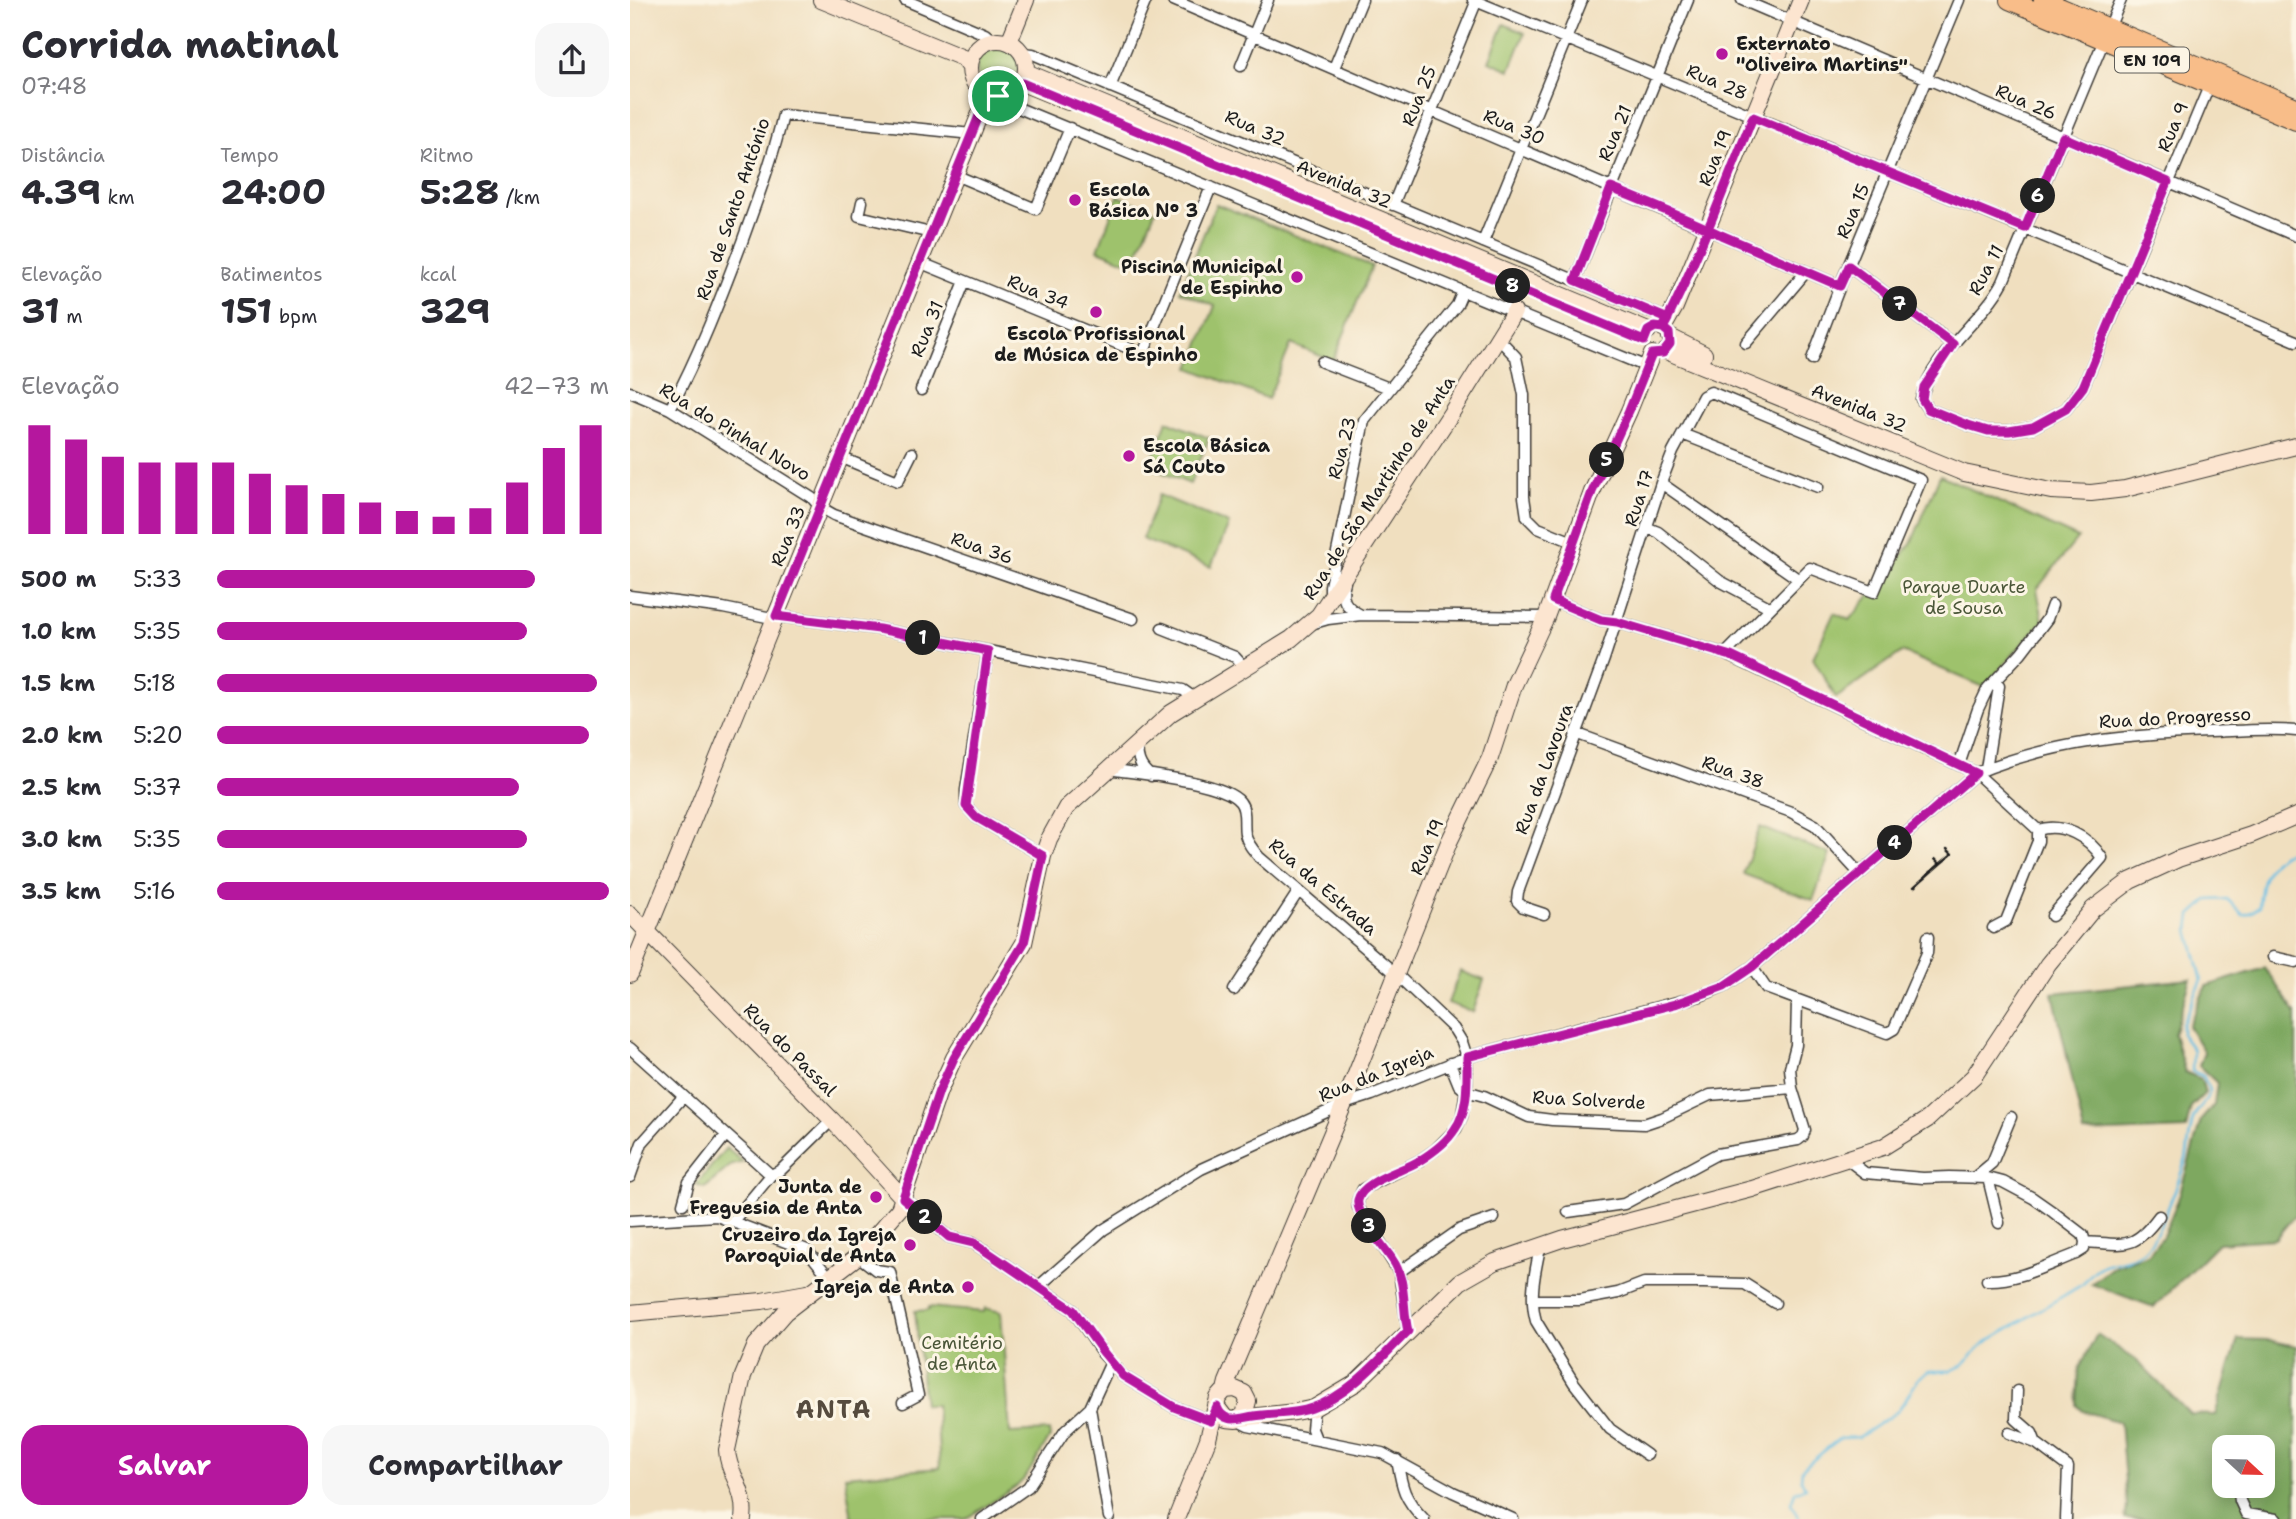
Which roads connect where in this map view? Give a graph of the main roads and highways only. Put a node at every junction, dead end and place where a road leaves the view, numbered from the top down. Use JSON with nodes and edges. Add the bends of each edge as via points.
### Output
{"nodes":[{"id":1,"x":2009,"y":0,"type":"edge"},
{"id":2,"x":2043,"y":0,"type":"edge"},
{"id":3,"x":2106,"y":34,"type":"junction"},
{"id":4,"x":2296,"y":107,"type":"edge"},
{"id":5,"x":2296,"y":121,"type":"edge"}],
"edges":[{"from":1,"to":3,"type":"main road","number":"EN 109"},
{"from":2,"to":3,"type":"main road","number":"EN 109"},
{"from":3,"to":4,"type":"main road","number":"EN 109"},
{"from":3,"to":5,"type":"main road","number":"EN 109"}]}
